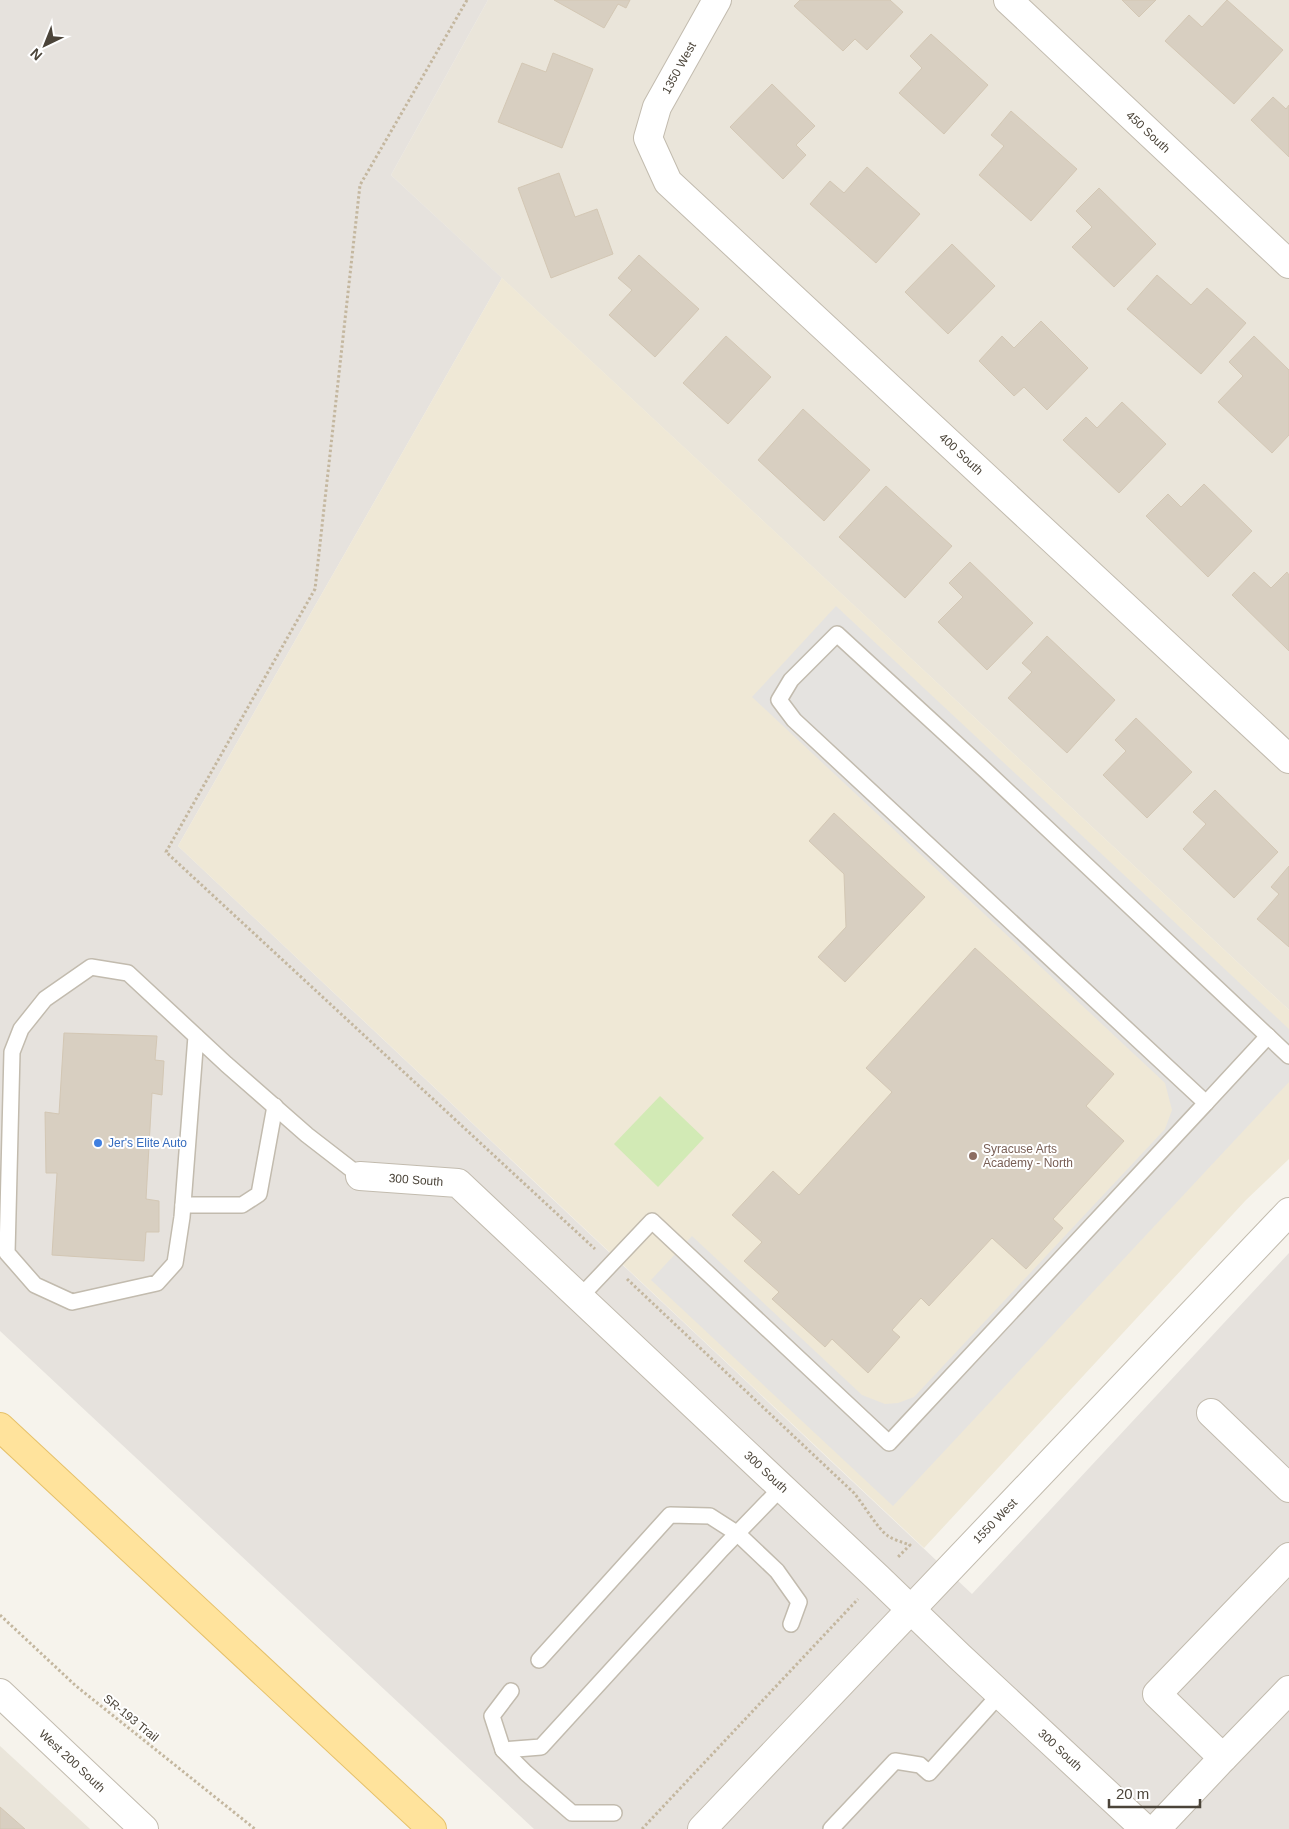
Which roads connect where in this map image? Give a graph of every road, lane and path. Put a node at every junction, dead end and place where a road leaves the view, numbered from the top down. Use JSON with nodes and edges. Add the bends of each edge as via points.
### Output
{"nodes":[{"id":1,"x":467,"y":0,"type":"edge"},
{"id":2,"x":717,"y":0,"type":"edge"},
{"id":3,"x":1008,"y":0,"type":"edge"},
{"id":4,"x":648,"y":138,"type":"joint"},
{"id":5,"x":1289,"y":264,"type":"edge"},
{"id":6,"x":1289,"y":759,"type":"edge"},
{"id":7,"x":196,"y":1036,"type":"junction"},
{"id":8,"x":1268,"y":1036,"type":"junction"},
{"id":9,"x":1289,"y":1056,"type":"edge"},
{"id":10,"x":1206,"y":1104,"type":"junction"},
{"id":11,"x":275,"y":1106,"type":"junction"},
{"id":12,"x":360,"y":1176,"type":"joint"},
{"id":13,"x":183,"y":1205,"type":"junction"},
{"id":14,"x":1289,"y":1212,"type":"edge"},
{"id":15,"x":612,"y":1266,"type":"junction"},
{"id":16,"x":580,"y":1297,"type":"junction"},
{"id":17,"x":1211,"y":1413,"type":"dead end"},
{"id":18,"x":0,"y":1426,"type":"edge"},
{"id":19,"x":782,"y":1487,"type":"junction"},
{"id":20,"x":1289,"y":1488,"type":"edge"},
{"id":21,"x":738,"y":1534,"type":"junction"},
{"id":22,"x":910,"y":1544,"type":"dead end"},
{"id":23,"x":1289,"y":1557,"type":"edge"},
{"id":24,"x":851,"y":1606,"type":"dead end"},
{"id":25,"x":911,"y":1609,"type":"junction"},
{"id":26,"x":0,"y":1615,"type":"edge"},
{"id":27,"x":791,"y":1624,"type":"dead end"},
{"id":28,"x":539,"y":1660,"type":"dead end"},
{"id":29,"x":1289,"y":1690,"type":"edge"},
{"id":30,"x":511,"y":1691,"type":"dead end"},
{"id":31,"x":0,"y":1692,"type":"edge"},
{"id":32,"x":1000,"y":1694,"type":"junction"},
{"id":33,"x":504,"y":1750,"type":"junction"},
{"id":34,"x":1223,"y":1758,"type":"junction"},
{"id":35,"x":614,"y":1813,"type":"dead end"},
{"id":36,"x":144,"y":1829,"type":"edge"},
{"id":37,"x":256,"y":1829,"type":"edge"},
{"id":38,"x":432,"y":1829,"type":"edge"},
{"id":39,"x":642,"y":1829,"type":"edge"},
{"id":40,"x":702,"y":1829,"type":"edge"},
{"id":41,"x":831,"y":1829,"type":"edge"},
{"id":42,"x":1145,"y":1829,"type":"edge"},
{"id":43,"x":1156,"y":1829,"type":"edge"}],
"edges":[{"from":1,"to":15,"type":"path","via":[[360,186],[315,589],[166,852]]},
{"from":2,"to":4,"type":"street","name":"1350 West","via":[[657,107]]},
{"from":3,"to":5,"type":"street","name":"450 South"},
{"from":4,"to":6,"type":"street","name":"400 South","via":[[668,182]]},
{"from":7,"to":11,"type":"lane"},
{"from":7,"to":13,"type":"lane"},
{"from":7,"to":13,"type":"lane","via":[[128,973],[91,966],[45,1000],[21,1029],[12,1052],[7,1253],[36,1285],[72,1302],[157,1283],[174,1263]]},
{"from":8,"to":9,"type":"lane"},
{"from":8,"to":10,"type":"lane"},
{"from":8,"to":10,"type":"lane","via":[[837,634],[792,680],[779,700],[794,720]]},
{"from":10,"to":15,"type":"lane","via":[[889,1443],[652,1221]]},
{"from":11,"to":12,"type":"lane"},
{"from":11,"to":13,"type":"lane","via":[[259,1194],[242,1206]]},
{"from":12,"to":16,"type":"street","name":"300 South","via":[[458,1183]]},
{"from":14,"to":25,"type":"street","name":"1550 West"},
{"from":15,"to":16,"type":"lane"},
{"from":15,"to":22,"type":"path","via":[[854,1493],[880,1529],[893,1539]]},
{"from":16,"to":19,"type":"street","name":"300 South"},
{"from":17,"to":20,"type":"street"},
{"from":18,"to":38,"type":"main road"},
{"from":19,"to":21,"type":"lane"},
{"from":19,"to":25,"type":"street","name":"300 South"},
{"from":21,"to":27,"type":"lane","via":[[777,1571],[799,1602]]},
{"from":21,"to":28,"type":"lane","via":[[710,1516],[670,1515]]},
{"from":21,"to":33,"type":"lane","via":[[541,1747]]},
{"from":23,"to":34,"type":"street","via":[[1157,1694]]},
{"from":24,"to":39,"type":"path"},
{"from":25,"to":32,"type":"street","name":"300 South"},
{"from":25,"to":40,"type":"street","name":"1550 West"},
{"from":26,"to":37,"type":"path","name":"SR-193 Trail","via":[[76,1686]]},
{"from":29,"to":34,"type":"street"},
{"from":30,"to":33,"type":"lane","via":[[492,1716]]},
{"from":31,"to":36,"type":"street","name":"West 200 South"},
{"from":32,"to":41,"type":"lane","via":[[929,1773],[920,1765],[895,1761]]},
{"from":32,"to":42,"type":"street","name":"300 South"},
{"from":33,"to":35,"type":"lane","via":[[572,1813]]},
{"from":34,"to":43,"type":"street"}]}
